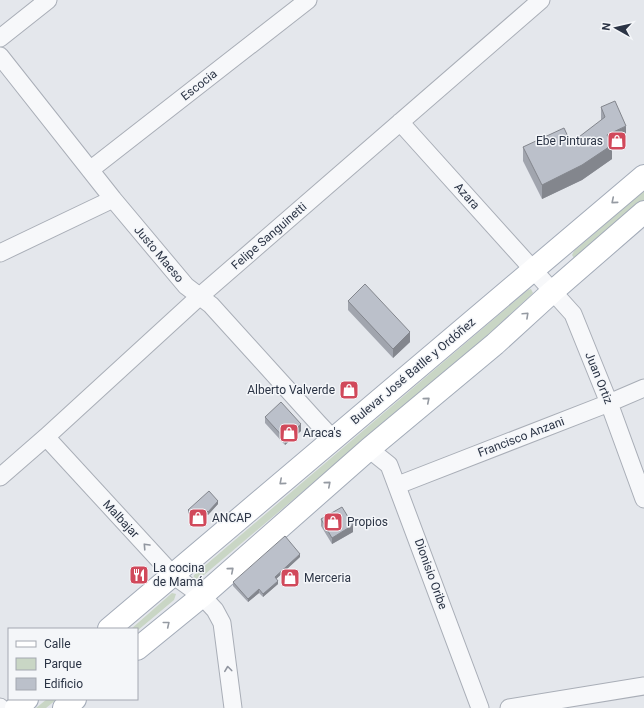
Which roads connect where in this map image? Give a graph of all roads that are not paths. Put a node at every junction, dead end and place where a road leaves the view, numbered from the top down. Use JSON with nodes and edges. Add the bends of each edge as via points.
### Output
{"nodes":[{"id":1,"x":48,"y":0,"type":"edge"},
{"id":2,"x":308,"y":0,"type":"edge"},
{"id":3,"x":541,"y":0,"type":"edge"},
{"id":4,"x":0,"y":38,"type":"edge"},
{"id":5,"x":0,"y":56,"type":"edge"},
{"id":6,"x":400,"y":122,"type":"junction"},
{"id":7,"x":90,"y":170,"type":"junction"},
{"id":8,"x":644,"y":176,"type":"edge"},
{"id":9,"x":113,"y":199,"type":"junction"},
{"id":10,"x":644,"y":212,"type":"edge"},
{"id":11,"x":0,"y":253,"type":"edge"},
{"id":12,"x":533,"y":270,"type":"junction"},
{"id":13,"x":552,"y":292,"type":"junction"},
{"id":14,"x":200,"y":296,"type":"junction"},
{"id":15,"x":644,"y":388,"type":"edge"},
{"id":16,"x":609,"y":403,"type":"junction"},
{"id":17,"x":46,"y":437,"type":"junction"},
{"id":18,"x":333,"y":439,"type":"junction"},
{"id":19,"x":369,"y":449,"type":"junction"},
{"id":20,"x":0,"y":477,"type":"edge"},
{"id":21,"x":398,"y":486,"type":"junction"},
{"id":22,"x":644,"y":499,"type":"edge"},
{"id":23,"x":173,"y":575,"type":"junction"},
{"id":24,"x":202,"y":596,"type":"junction"},
{"id":25,"x":110,"y":628,"type":"edge"},
{"id":26,"x":138,"y":647,"type":"edge"},
{"id":27,"x":644,"y":686,"type":"edge"},
{"id":28,"x":26,"y":700,"type":"edge"},
{"id":29,"x":74,"y":700,"type":"edge"},
{"id":30,"x":16,"y":708,"type":"edge"},
{"id":31,"x":64,"y":708,"type":"edge"},
{"id":32,"x":233,"y":708,"type":"edge"},
{"id":33,"x":480,"y":708,"type":"edge"},
{"id":34,"x":509,"y":708,"type":"edge"}],
"edges":[{"from":1,"to":4,"type":"street"},
{"from":2,"to":7,"type":"street","name":"Escocia"},
{"from":3,"to":6,"type":"street","name":"Felipe Sanguinetti"},
{"from":5,"to":7,"type":"street","name":"Justo Maeso"},
{"from":6,"to":12,"type":"street","name":"Azara"},
{"from":6,"to":14,"type":"street","name":"Felipe Sanguinetti"},
{"from":7,"to":9,"type":"street","name":"Justo Maeso"},
{"from":8,"to":12,"type":"main road","name":"Bulevar José Batlle y Ordóñez","one_way":true},
{"from":9,"to":11,"type":"street"},
{"from":9,"to":14,"type":"street","name":"Justo Maeso","via":[[186,286]]},
{"from":10,"to":13,"type":"main road"},
{"from":12,"to":13,"type":"street","name":"Juan Ortiz"},
{"from":12,"to":18,"type":"main road","name":"Bulevar José Batlle y Ordóñez"},
{"from":13,"to":16,"type":"street","name":"Juan Ortiz","via":[[573,314]]},
{"from":19,"to":13,"type":"main road","one_way":true},
{"from":14,"to":17,"type":"street","name":"Felipe Sanguinetti"},
{"from":14,"to":18,"type":"street","name":"Justo Maeso"},
{"from":15,"to":16,"type":"street","name":"Francisco Anzani"},
{"from":16,"to":21,"type":"street","name":"Francisco Anzani"},
{"from":16,"to":22,"type":"street","name":"Juan Ortiz"},
{"from":17,"to":20,"type":"street","name":"Felipe Sanguinetti"},
{"from":23,"to":17,"type":"street","name":"Malbajar","one_way":true},
{"from":18,"to":23,"type":"main road","name":"Bulevar José Batlle y Ordóñez","one_way":true},
{"from":19,"to":21,"type":"street","name":"Dionisio Oribe","via":[[389,465]]},
{"from":24,"to":19,"type":"main road","one_way":true},
{"from":21,"to":33,"type":"street","name":"Dionisio Oribe"},
{"from":23,"to":24,"type":"street","name":"Malbajar"},
{"from":23,"to":25,"type":"main road","name":"Bulevar José Batlle y Ordóñez"},
{"from":26,"to":24,"type":"main road","one_way":true},
{"from":32,"to":24,"type":"street","name":"Malbajar","one_way":true,"via":[[222,623],[215,610]]},
{"from":27,"to":34,"type":"street"},
{"from":28,"to":30,"type":"main road"},
{"from":29,"to":31,"type":"main road"}]}
